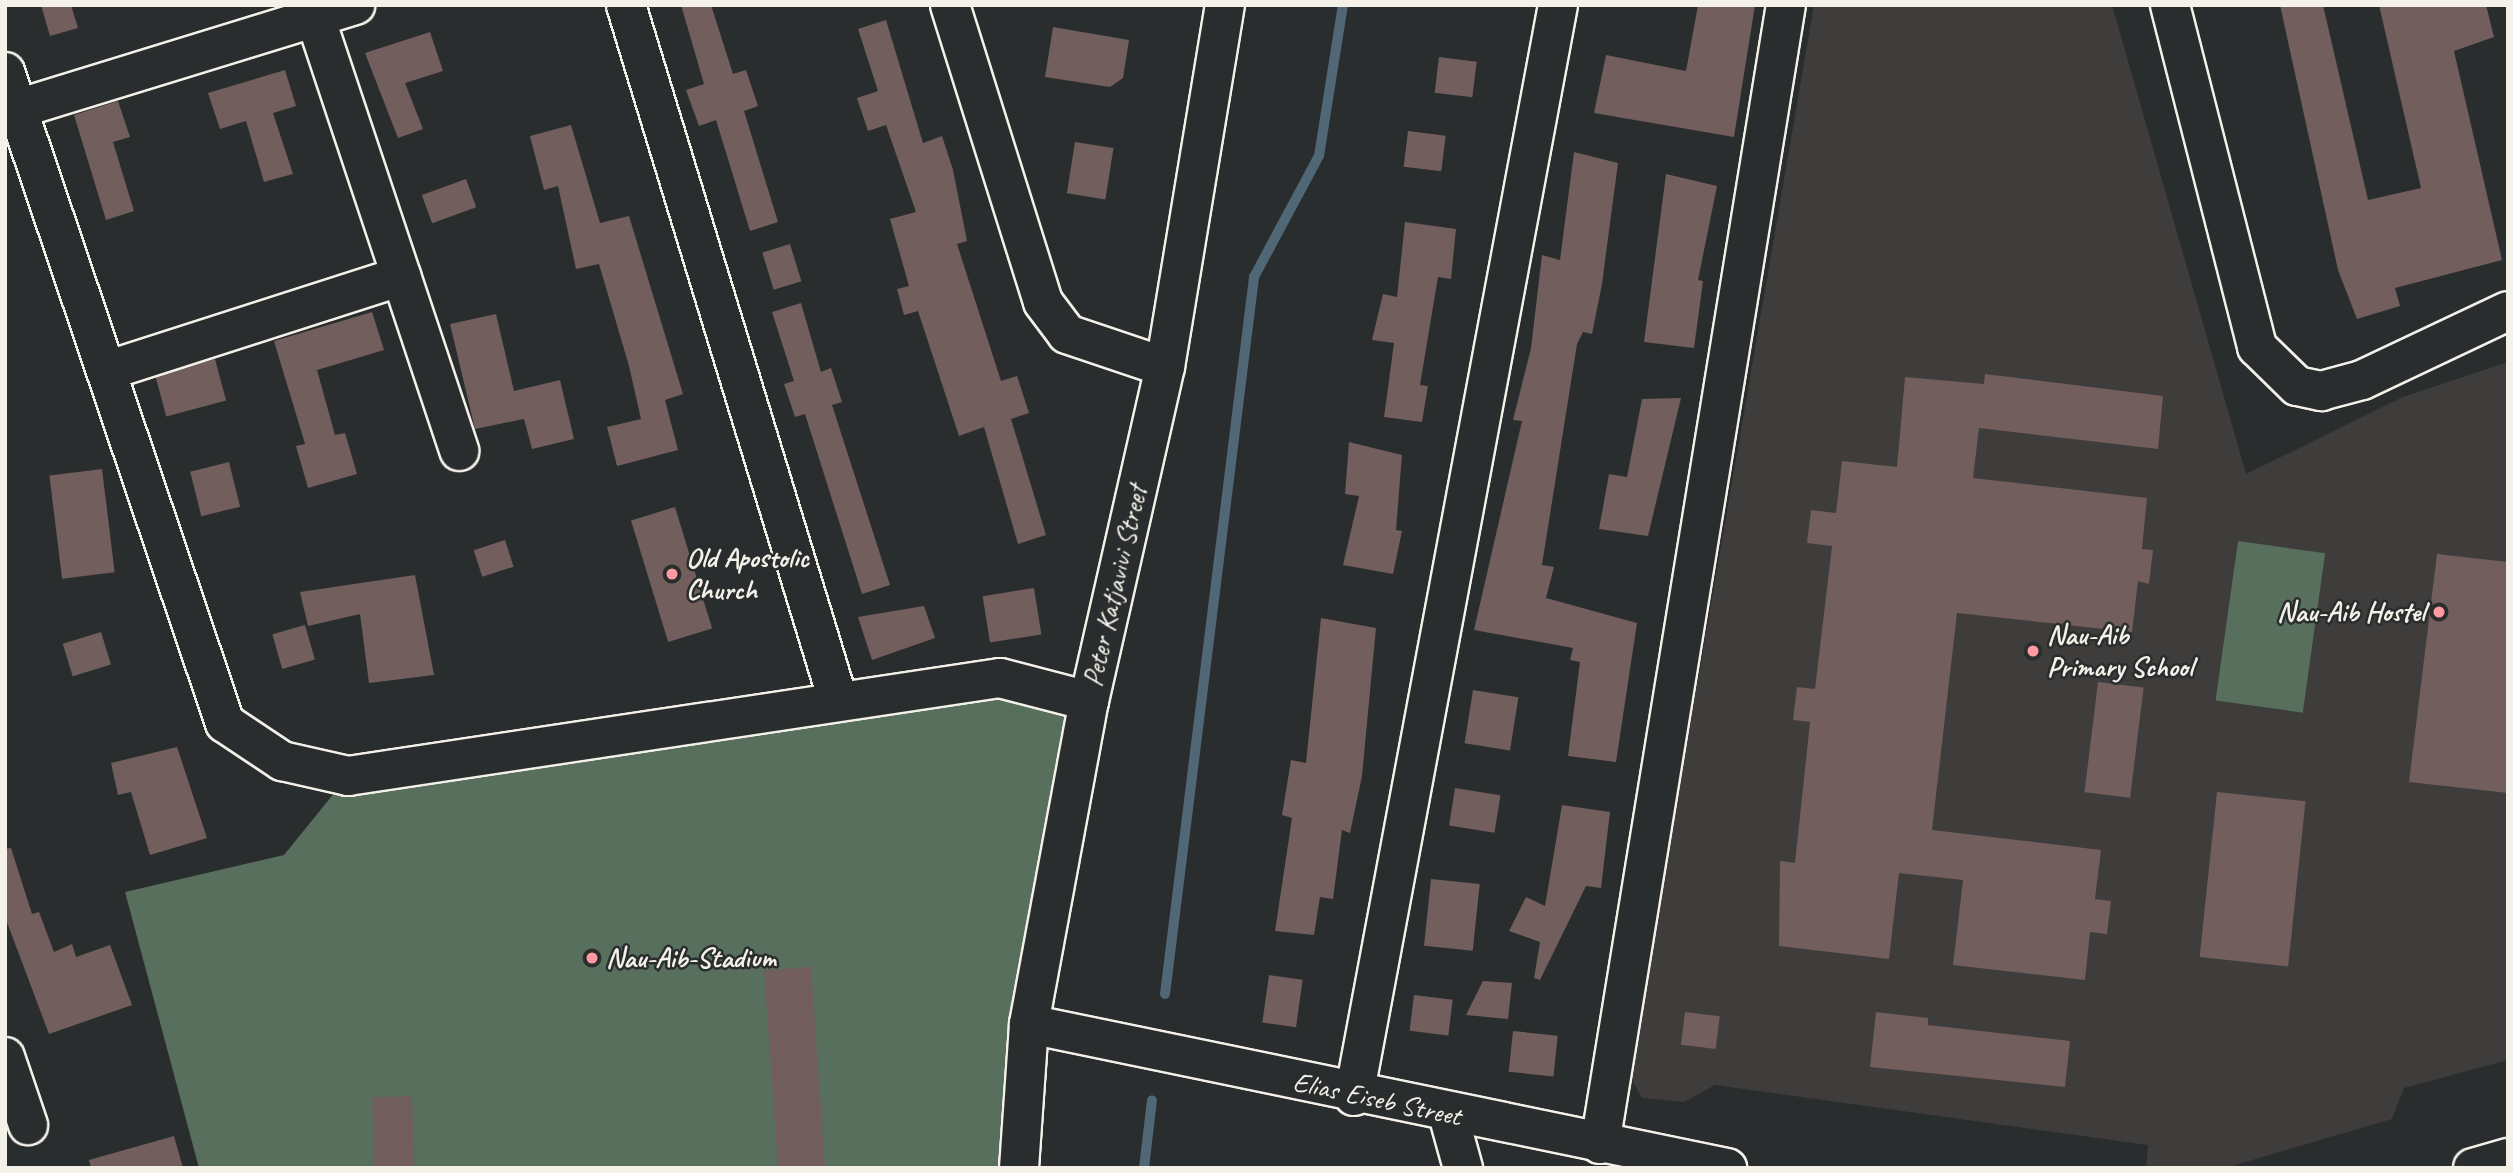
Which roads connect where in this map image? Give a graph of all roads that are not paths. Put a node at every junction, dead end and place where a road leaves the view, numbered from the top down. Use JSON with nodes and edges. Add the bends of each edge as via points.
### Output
{"nodes":[{"id":1,"x":355,"y":5,"type":"edge"},
{"id":2,"x":626,"y":5,"type":"edge"},
{"id":3,"x":950,"y":5,"type":"edge"},
{"id":4,"x":1225,"y":5,"type":"edge"},
{"id":5,"x":1558,"y":5,"type":"edge"},
{"id":6,"x":1786,"y":5,"type":"edge"},
{"id":7,"x":2170,"y":5,"type":"edge"},
{"id":8,"x":313,"y":11,"type":"edge"},
{"id":9,"x":5,"y":72,"type":"edge"},
{"id":10,"x":17,"y":109,"type":"junction"},
{"id":11,"x":401,"y":276,"type":"junction"},
{"id":12,"x":2508,"y":311,"type":"edge"},
{"id":13,"x":1165,"y":368,"type":"junction"},
{"id":14,"x":109,"y":370,"type":"junction"},
{"id":15,"x":459,"y":451,"type":"dead end"},
{"id":16,"x":838,"y":700,"type":"junction"},
{"id":17,"x":1089,"y":701,"type":"junction"},
{"id":18,"x":1030,"y":1024,"type":"junction"},
{"id":19,"x":5,"y":1057,"type":"edge"},
{"id":20,"x":1354,"y":1096,"type":"junction"},
{"id":21,"x":1448,"y":1114,"type":"junction"},
{"id":22,"x":28,"y":1125,"type":"dead end"},
{"id":23,"x":1600,"y":1144,"type":"junction"},
{"id":24,"x":1018,"y":1168,"type":"edge"},
{"id":25,"x":1463,"y":1168,"type":"edge"},
{"id":26,"x":1727,"y":1168,"type":"edge"}],
"edges":[{"from":1,"to":8,"type":"street"},
{"from":2,"to":16,"type":"street"},
{"from":3,"to":13,"type":"street","via":[[1043,302],[1067,334]]},
{"from":4,"to":13,"type":"street","name":"Peter Katjavivi Street"},
{"from":5,"to":20,"type":"street"},
{"from":6,"to":23,"type":"street"},
{"from":7,"to":12,"type":"street","via":[[2257,347],[2297,386],[2321,391],[2362,380]]},
{"from":8,"to":10,"type":"street"},
{"from":8,"to":11,"type":"street"},
{"from":9,"to":10,"type":"street"},
{"from":10,"to":14,"type":"street"},
{"from":11,"to":14,"type":"street"},
{"from":11,"to":15,"type":"street"},
{"from":13,"to":17,"type":"street","name":"Peter Katjavivi Street"},
{"from":14,"to":16,"type":"street","via":[[225,723],[282,761],[348,776]]},
{"from":16,"to":17,"type":"street","via":[[1000,678]]},
{"from":17,"to":18,"type":"street","name":"Peter Katjavivi Street"},
{"from":18,"to":20,"type":"street","name":"Elias Eiseb Street"},
{"from":18,"to":24,"type":"street","name":"Peter Katjavivi Street"},
{"from":19,"to":22,"type":"street"},
{"from":20,"to":21,"type":"street","name":"Elias Eiseb Street"},
{"from":21,"to":23,"type":"street","name":"Elias Eiseb Street"},
{"from":21,"to":25,"type":"street"},
{"from":23,"to":26,"type":"street","name":"Elias Eiseb Street"}]}
